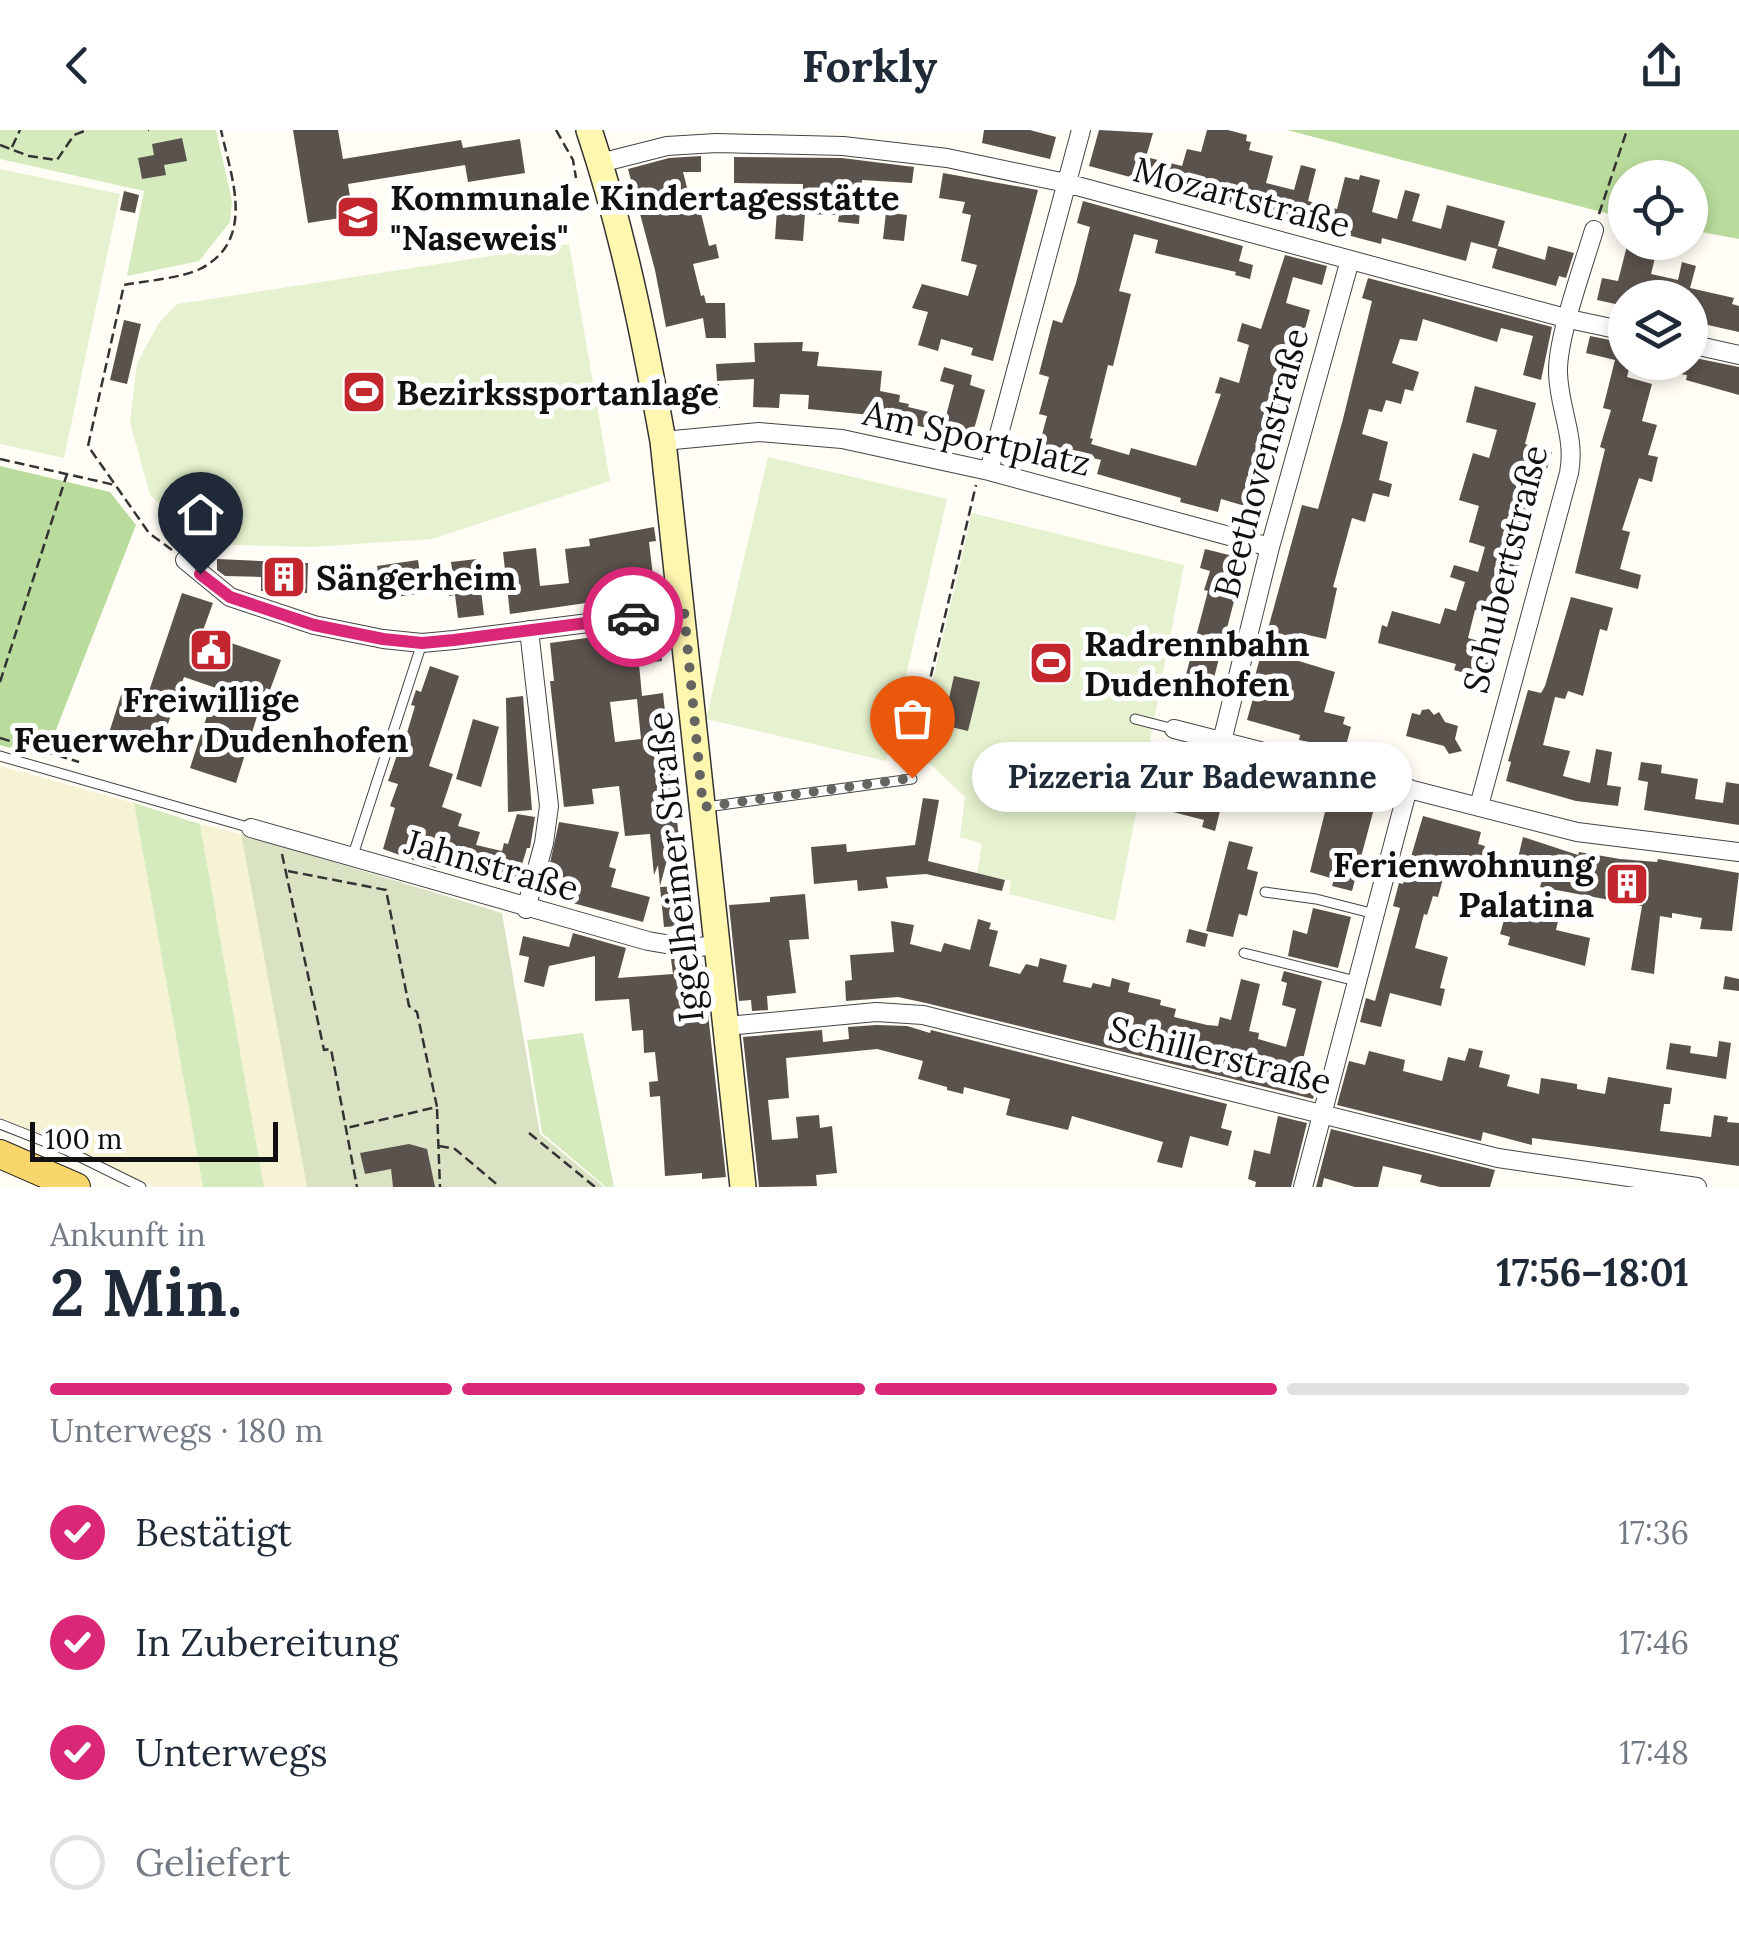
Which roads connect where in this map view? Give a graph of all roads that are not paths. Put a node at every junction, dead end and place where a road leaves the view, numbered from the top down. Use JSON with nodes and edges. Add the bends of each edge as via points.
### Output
{"nodes":[{"id":1,"x":589,"y":130,"type":"edge"},
{"id":2,"x":1081,"y":130,"type":"edge"},
{"id":3,"x":600,"y":163,"type":"junction"},
{"id":4,"x":1066,"y":183,"type":"junction"},
{"id":5,"x":1594,"y":230,"type":"road end"},
{"id":6,"x":1350,"y":260,"type":"junction"},
{"id":7,"x":1569,"y":319,"type":"junction"},
{"id":8,"x":1608,"y":327,"type":"edge"},
{"id":9,"x":1708,"y":348,"type":"edge"},
{"id":10,"x":1739,"y":355,"type":"edge"},
{"id":11,"x":663,"y":440,"type":"junction"},
{"id":12,"x":985,"y":470,"type":"junction"},
{"id":13,"x":1270,"y":546,"type":"junction"},
{"id":14,"x":185,"y":560,"type":"road end"},
{"id":15,"x":684,"y":611,"type":"junction"},
{"id":16,"x":530,"y":630,"type":"junction"},
{"id":17,"x":422,"y":643,"type":"junction"},
{"id":18,"x":1135,"y":719,"type":"dead end"},
{"id":19,"x":1174,"y":728,"type":"joint"},
{"id":20,"x":1222,"y":741,"type":"junction"},
{"id":21,"x":0,"y":756,"type":"edge"},
{"id":22,"x":912,"y":778,"type":"road end"},
{"id":23,"x":1408,"y":788,"type":"junction"},
{"id":24,"x":1478,"y":806,"type":"junction"},
{"id":25,"x":703,"y":807,"type":"junction"},
{"id":26,"x":251,"y":828,"type":"joint"},
{"id":27,"x":1739,"y":852,"type":"edge"},
{"id":28,"x":352,"y":858,"type":"junction"},
{"id":29,"x":1264,"y":892,"type":"dead end"},
{"id":30,"x":526,"y":909,"type":"junction"},
{"id":31,"x":1375,"y":914,"type":"junction"},
{"id":32,"x":718,"y":945,"type":"junction"},
{"id":33,"x":1244,"y":953,"type":"dead end"},
{"id":34,"x":1356,"y":981,"type":"junction"},
{"id":35,"x":727,"y":1026,"type":"junction"},
{"id":36,"x":1322,"y":1114,"type":"junction"},
{"id":37,"x":0,"y":1124,"type":"edge"},
{"id":38,"x":0,"y":1154,"type":"edge"},
{"id":39,"x":76,"y":1187,"type":"edge"},
{"id":40,"x":141,"y":1187,"type":"edge"},
{"id":41,"x":743,"y":1187,"type":"edge"},
{"id":42,"x":1303,"y":1187,"type":"edge"},
{"id":43,"x":1697,"y":1187,"type":"edge"}],
"edges":[{"from":1,"to":3,"type":"street","name":"Iggelheimer Straße"},
{"from":2,"to":4,"type":"street"},
{"from":3,"to":4,"type":"street","name":"Mozartstraße","via":[[687,144],[842,146],[947,158]]},
{"from":3,"to":11,"type":"street","name":"Iggelheimer Straße"},
{"from":4,"to":6,"type":"street","name":"Mozartstraße"},
{"from":4,"to":12,"type":"street"},
{"from":5,"to":7,"type":"street","name":"Schubertstraße"},
{"from":6,"to":7,"type":"street","name":"Mozartstraße"},
{"from":6,"to":13,"type":"street","name":"Beethovenstraße"},
{"from":7,"to":8,"type":"street","name":"Mozartstraße"},
{"from":7,"to":24,"type":"street","name":"Schubertstraße","via":[[1558,371],[1572,457]]},
{"from":9,"to":10,"type":"street"},
{"from":11,"to":12,"type":"street","name":"Am Sportplatz","via":[[800,434],[888,446]]},
{"from":11,"to":15,"type":"street","name":"Iggelheimer Straße"},
{"from":12,"to":13,"type":"street","name":"Am Sportplatz"},
{"from":13,"to":20,"type":"street","name":"Beethovenstraße"},
{"from":14,"to":17,"type":"street","via":[[230,597],[314,625]]},
{"from":15,"to":16,"type":"street"},
{"from":15,"to":25,"type":"street","name":"Iggelheimer Straße"},
{"from":16,"to":17,"type":"street"},
{"from":16,"to":30,"type":"street","via":[[549,806]]},
{"from":17,"to":28,"type":"lane"},
{"from":18,"to":19,"type":"lane"},
{"from":19,"to":20,"type":"street"},
{"from":20,"to":23,"type":"street"},
{"from":21,"to":26,"type":"lane"},
{"from":22,"to":25,"type":"lane"},
{"from":23,"to":24,"type":"street"},
{"from":23,"to":31,"type":"street"},
{"from":24,"to":27,"type":"street","via":[[1577,832]]},
{"from":25,"to":32,"type":"street","name":"Iggelheimer Straße"},
{"from":26,"to":28,"type":"street","name":"Jahnstraße"},
{"from":28,"to":30,"type":"street","name":"Jahnstraße"},
{"from":29,"to":31,"type":"lane"},
{"from":30,"to":32,"type":"street","name":"Jahnstraße","via":[[670,946]]},
{"from":31,"to":34,"type":"street"},
{"from":32,"to":35,"type":"street","name":"Iggelheimer Straße"},
{"from":33,"to":34,"type":"lane"},
{"from":34,"to":36,"type":"street"},
{"from":35,"to":36,"type":"street","name":"Schillerstraße","via":[[923,1015]]},
{"from":35,"to":41,"type":"street","name":"Iggelheimer Straße"},
{"from":36,"to":42,"type":"street"},
{"from":36,"to":43,"type":"street","name":"Schillerstraße","via":[[1498,1158]]},
{"from":37,"to":40,"type":"lane"},
{"from":38,"to":39,"type":"main road"}]}
